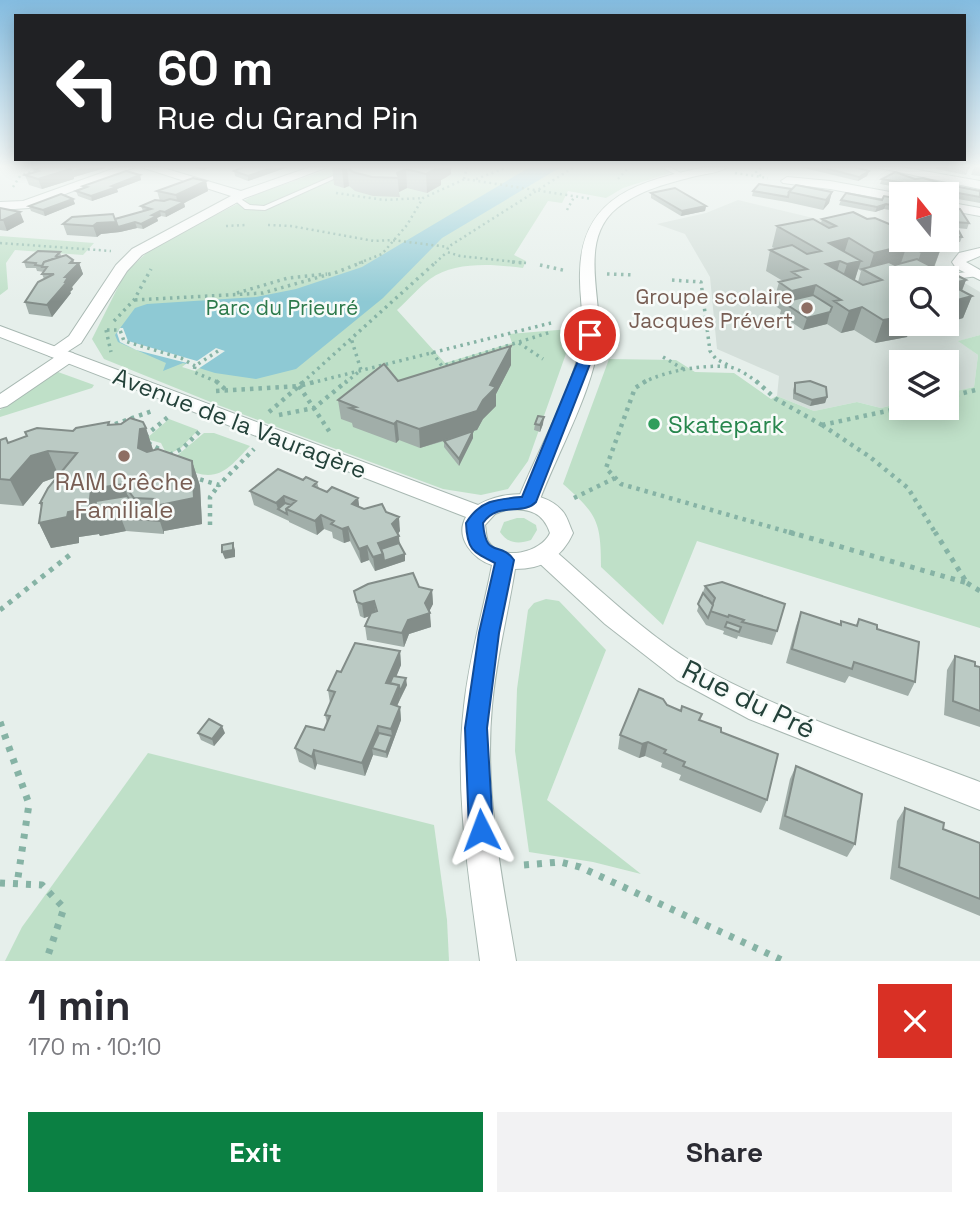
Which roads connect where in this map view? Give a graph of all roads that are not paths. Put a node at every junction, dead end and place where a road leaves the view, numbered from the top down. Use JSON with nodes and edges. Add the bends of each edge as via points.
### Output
{"nodes":[{"id":1,"x":211,"y":212,"type":"edge"},
{"id":2,"x":603,"y":212,"type":"edge"},
{"id":3,"x":980,"y":252,"type":"edge"},
{"id":4,"x":978,"y":275,"type":"edge"},
{"id":5,"x":959,"y":277,"type":"edge"},
{"id":6,"x":0,"y":331,"type":"edge"},
{"id":7,"x":61,"y":354,"type":"junction"},
{"id":8,"x":0,"y":402,"type":"edge"},
{"id":9,"x":528,"y":502,"type":"junction"},
{"id":10,"x":479,"y":514,"type":"junction"},
{"id":11,"x":545,"y":555,"type":"junction"},
{"id":12,"x":505,"y":560,"type":"junction"},
{"id":13,"x":980,"y":796,"type":"edge"},
{"id":14,"x":498,"y":961,"type":"edge"}],
"edges":[{"from":1,"to":7,"type":"street","via":[[137,252]]},
{"from":2,"to":9,"type":"street","via":[[587,250],[589,351]]},
{"from":3,"to":4,"type":"street","via":[[959,262]]},
{"from":4,"to":5,"type":"lane"},
{"from":6,"to":7,"type":"street","name":"Avenue de la Vauragère"},
{"from":7,"to":8,"type":"street"},
{"from":7,"to":10,"type":"street","name":"Avenue de la Vauragère"},
{"from":9,"to":10,"type":"street","via":[[496,504]]},
{"from":9,"to":11,"type":"street","via":[[551,512],[561,530],[560,539]]},
{"from":10,"to":12,"type":"street","via":[[475,541],[492,556]]},
{"from":11,"to":12,"type":"street","via":[[526,561]]},
{"from":11,"to":13,"type":"street","name":"Rue du Pré","via":[[614,617],[687,672],[759,710]]},
{"from":12,"to":14,"type":"street","via":[[476,728],[481,830]]}]}
